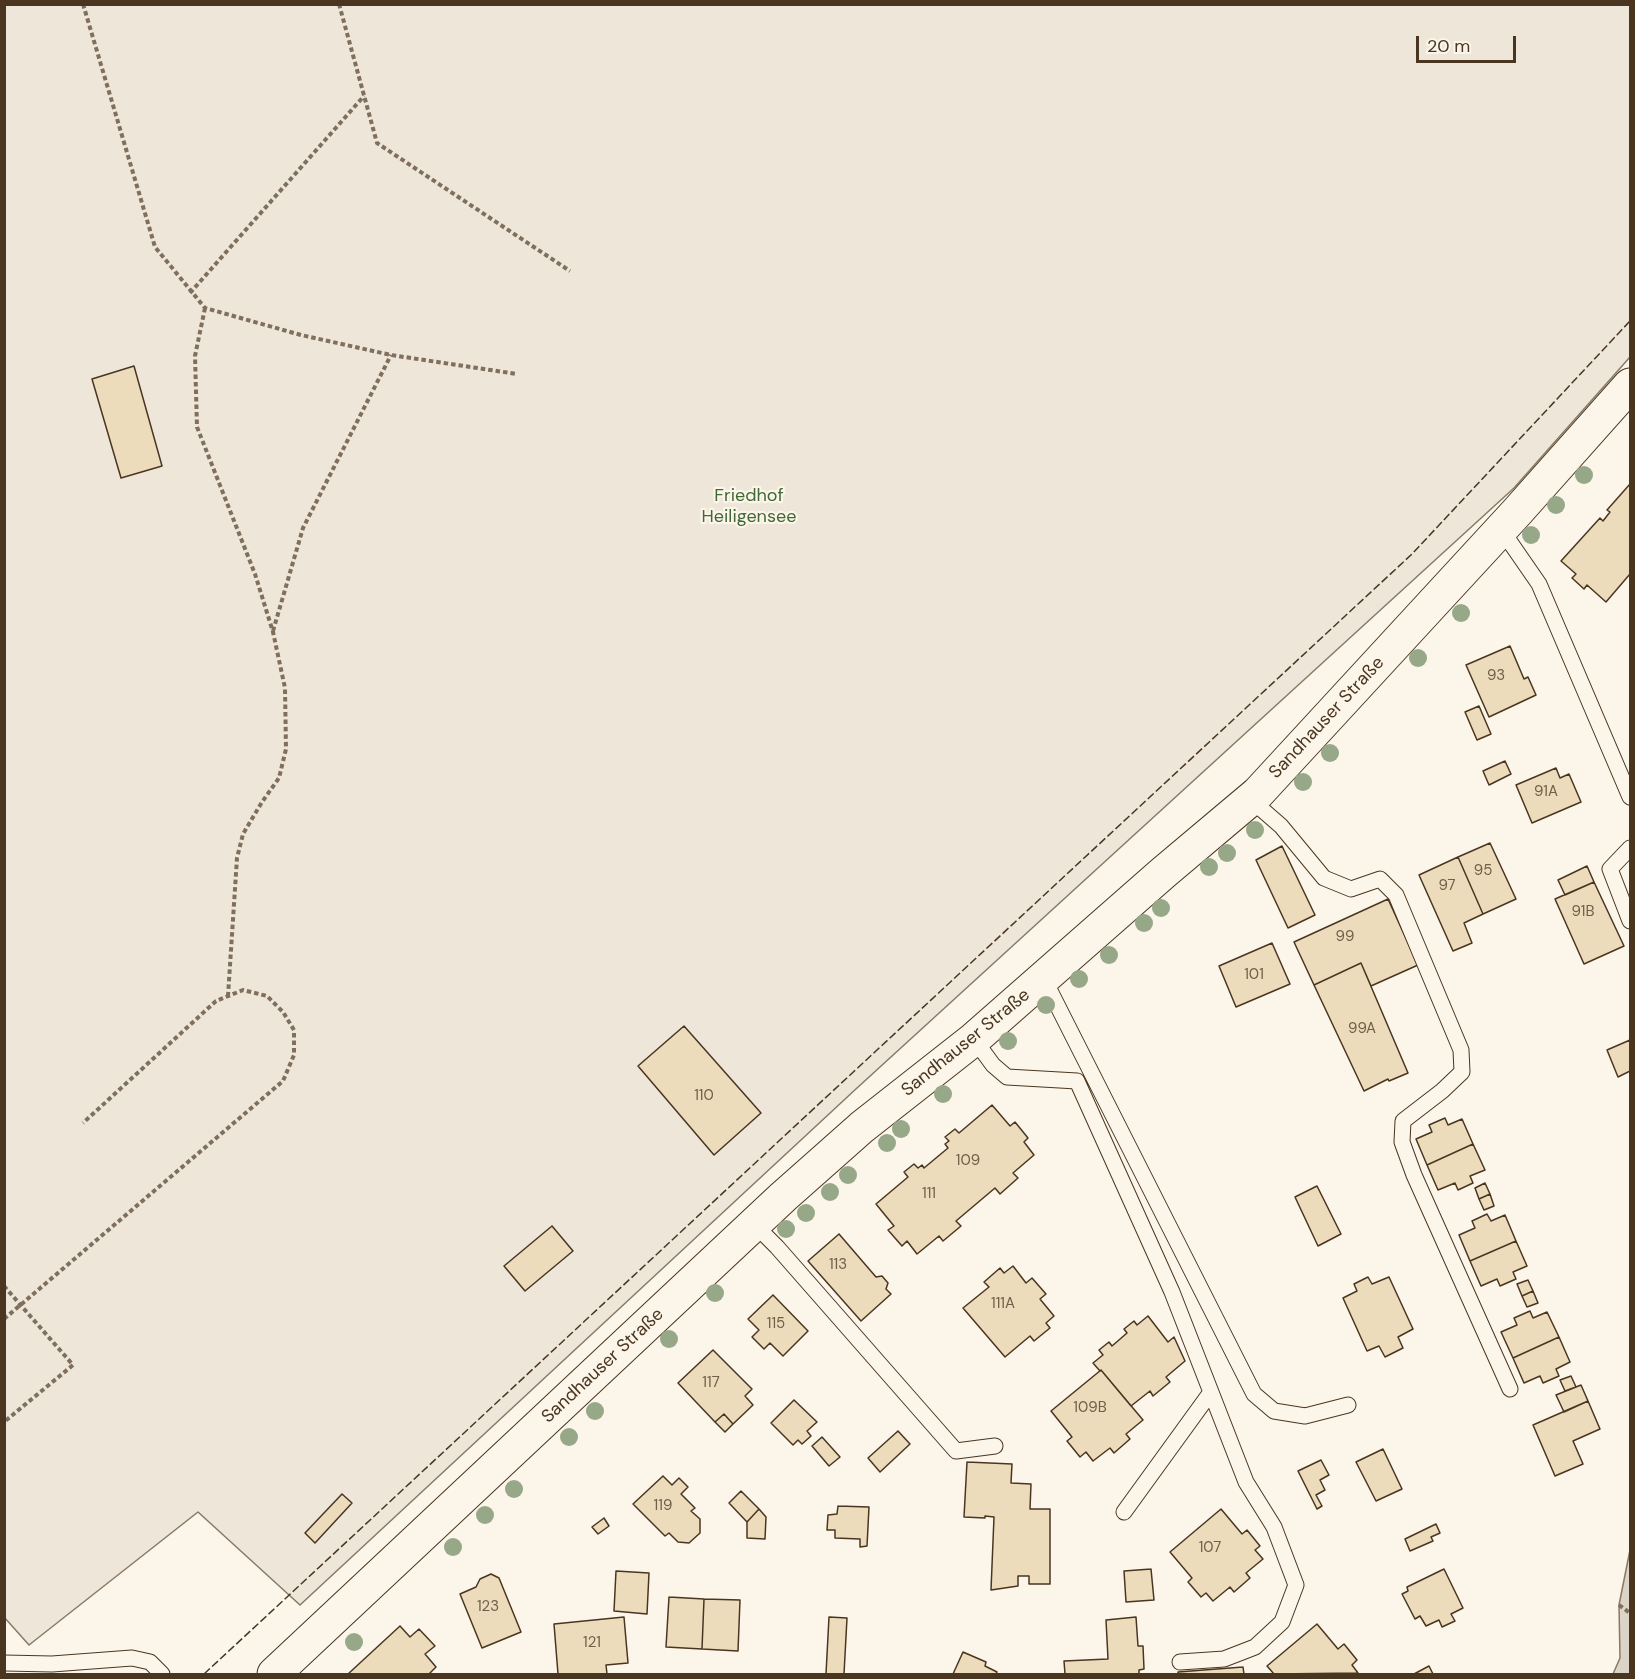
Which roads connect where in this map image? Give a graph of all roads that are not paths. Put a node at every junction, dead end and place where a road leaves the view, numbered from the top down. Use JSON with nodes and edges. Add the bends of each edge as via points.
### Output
{"nodes":[{"id":1,"x":1630,"y":385,"type":"edge"},
{"id":2,"x":1501,"y":529,"type":"junction"},
{"id":3,"x":1630,"y":796,"type":"edge"},
{"id":4,"x":1250,"y":799,"type":"junction"},
{"id":5,"x":1630,"y":848,"type":"edge"},
{"id":6,"x":1630,"y":921,"type":"edge"},
{"id":7,"x":1044,"y":979,"type":"junction"},
{"id":8,"x":974,"y":1040,"type":"junction"},
{"id":9,"x":755,"y":1225,"type":"junction"},
{"id":10,"x":1509,"y":1389,"type":"dead end"},
{"id":11,"x":1211,"y":1392,"type":"junction"},
{"id":12,"x":1348,"y":1405,"type":"dead end"},
{"id":13,"x":995,"y":1446,"type":"dead end"},
{"id":14,"x":1124,"y":1512,"type":"dead end"},
{"id":15,"x":1180,"y":1662,"type":"dead end"},
{"id":16,"x":4,"y":1663,"type":"edge"},
{"id":17,"x":162,"y":1674,"type":"edge"},
{"id":18,"x":274,"y":1674,"type":"edge"}],
"edges":[{"from":1,"to":2,"type":"main road","name":"Sandhauser Straße"},
{"from":2,"to":3,"type":"lane","via":[[1539,584]]},
{"from":2,"to":4,"type":"main road","name":"Sandhauser Straße"},
{"from":4,"to":7,"type":"main road","name":"Sandhauser Straße"},
{"from":4,"to":10,"type":"lane","via":[[1281,826],[1324,878],[1351,889],[1380,879],[1396,895],[1461,1050],[1462,1072],[1403,1121],[1402,1142]]},
{"from":5,"to":6,"type":"lane","via":[[1610,869]]},
{"from":7,"to":8,"type":"main road","name":"Sandhauser Straße"},
{"from":7,"to":12,"type":"lane","via":[[1254,1394],[1274,1412],[1305,1416]]},
{"from":8,"to":9,"type":"main road","name":"Sandhauser Straße","via":[[862,1127]]},
{"from":8,"to":11,"type":"lane","via":[[1007,1077],[1077,1081],[1172,1292]]},
{"from":9,"to":13,"type":"lane","via":[[956,1451]]},
{"from":9,"to":18,"type":"main road","name":"Sandhauser Straße"},
{"from":11,"to":14,"type":"lane"},
{"from":11,"to":15,"type":"lane","via":[[1246,1482],[1274,1527],[1296,1585],[1281,1622],[1255,1647],[1224,1659]]},
{"from":16,"to":17,"type":"lane","via":[[132,1658],[150,1662]]}]}
